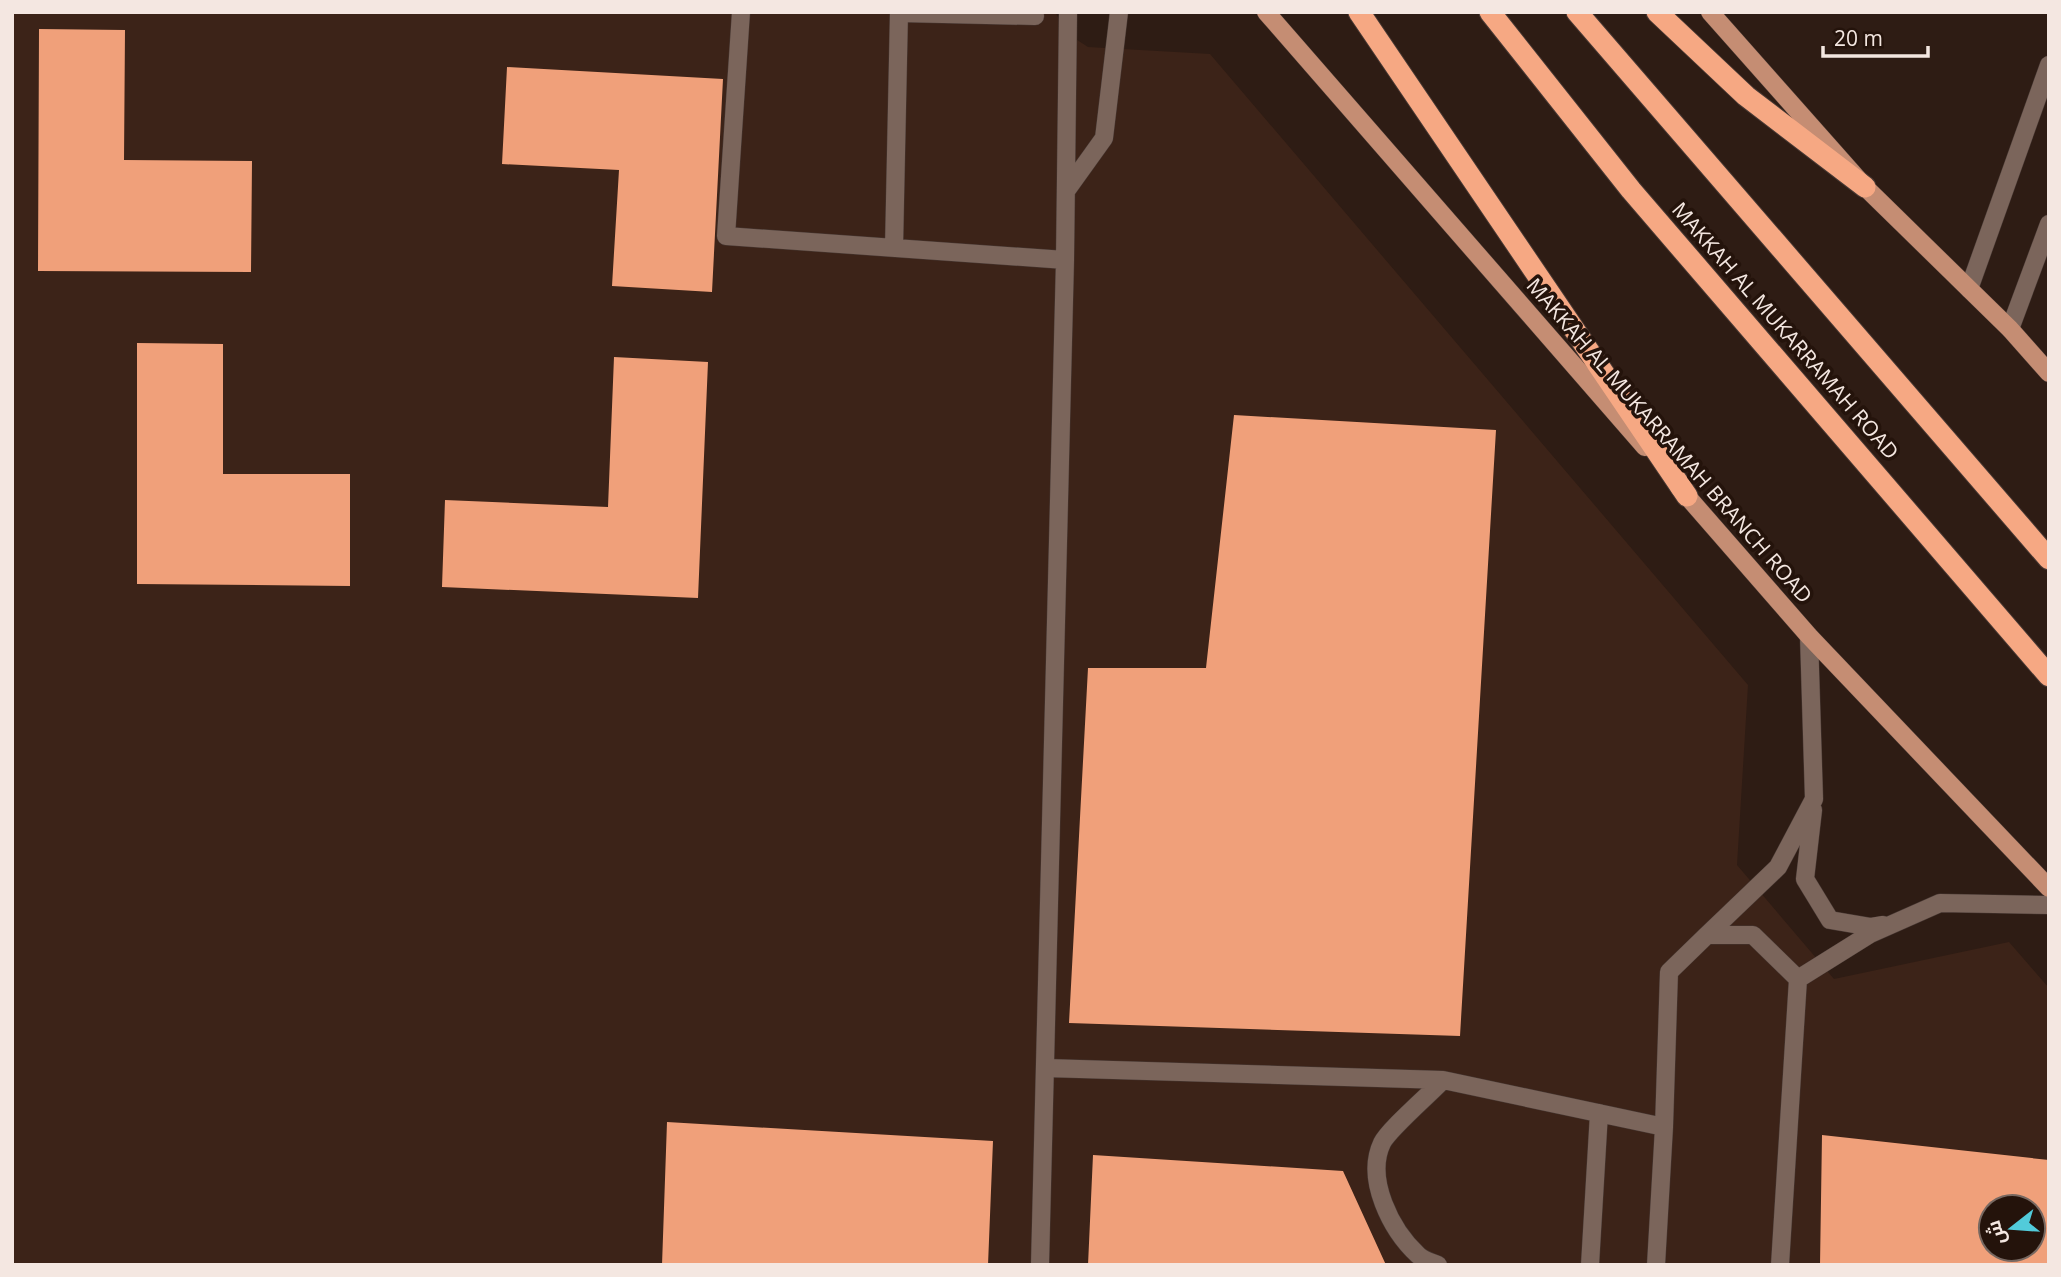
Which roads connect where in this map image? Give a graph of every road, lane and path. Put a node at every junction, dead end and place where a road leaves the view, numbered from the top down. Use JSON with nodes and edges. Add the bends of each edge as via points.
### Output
{"nodes":[{"id":1,"x":741,"y":12,"type":"edge"},
{"id":2,"x":899,"y":12,"type":"edge"},
{"id":3,"x":1068,"y":12,"type":"edge"},
{"id":4,"x":1119,"y":12,"type":"edge"},
{"id":5,"x":1266,"y":12,"type":"edge"},
{"id":6,"x":1359,"y":12,"type":"edge"},
{"id":7,"x":1490,"y":12,"type":"edge"},
{"id":8,"x":1577,"y":12,"type":"edge"},
{"id":9,"x":1657,"y":12,"type":"edge"},
{"id":10,"x":1710,"y":12,"type":"edge"},
{"id":11,"x":1035,"y":16,"type":"dead end"},
{"id":12,"x":2049,"y":65,"type":"edge"},
{"id":13,"x":1865,"y":187,"type":"junction"},
{"id":14,"x":1066,"y":191,"type":"junction"},
{"id":15,"x":2049,"y":224,"type":"edge"},
{"id":16,"x":894,"y":248,"type":"junction"},
{"id":17,"x":1065,"y":260,"type":"junction"},
{"id":18,"x":1969,"y":289,"type":"junction"},
{"id":19,"x":2010,"y":329,"type":"junction"},
{"id":20,"x":2049,"y":373,"type":"edge"},
{"id":21,"x":1687,"y":496,"type":"junction"},
{"id":22,"x":2049,"y":559,"type":"edge"},
{"id":23,"x":1809,"y":636,"type":"junction"},
{"id":24,"x":2049,"y":676,"type":"edge"},
{"id":25,"x":1814,"y":799,"type":"junction"},
{"id":26,"x":2049,"y":888,"type":"edge"},
{"id":27,"x":2049,"y":905,"type":"edge"},
{"id":28,"x":1904,"y":919,"type":"junction"},
{"id":29,"x":1707,"y":935,"type":"junction"},
{"id":30,"x":1798,"y":979,"type":"junction"},
{"id":31,"x":1046,"y":1068,"type":"junction"},
{"id":32,"x":1443,"y":1080,"type":"junction"},
{"id":33,"x":1599,"y":1113,"type":"junction"},
{"id":34,"x":1664,"y":1127,"type":"junction"},
{"id":35,"x":1040,"y":1265,"type":"edge"},
{"id":36,"x":1438,"y":1265,"type":"edge"},
{"id":37,"x":1590,"y":1265,"type":"edge"},
{"id":38,"x":1656,"y":1265,"type":"edge"},
{"id":39,"x":1780,"y":1265,"type":"edge"}],
"edges":[{"from":1,"to":16,"type":"street","via":[[726,236]]},
{"from":2,"to":11,"type":"street"},
{"from":2,"to":16,"type":"street"},
{"from":3,"to":14,"type":"street"},
{"from":4,"to":14,"type":"street","via":[[1104,138]]},
{"from":5,"to":21,"type":"main road","name":"MAKKAH AL MUKARRAMAH BRANCH ROAD"},
{"from":6,"to":21,"type":"highway"},
{"from":7,"to":24,"type":"highway","name":"MAKKAH AL MUKARRAMAH ROAD","via":[[1631,190]]},
{"from":8,"to":22,"type":"highway"},
{"from":9,"to":13,"type":"highway","via":[[1746,96]]},
{"from":10,"to":13,"type":"main road"},
{"from":12,"to":18,"type":"street"},
{"from":13,"to":18,"type":"main road"},
{"from":14,"to":17,"type":"street"},
{"from":15,"to":19,"type":"street"},
{"from":16,"to":17,"type":"street"},
{"from":17,"to":31,"type":"street"},
{"from":18,"to":19,"type":"main road"},
{"from":19,"to":20,"type":"main road"},
{"from":21,"to":23,"type":"main road","name":"MAKKAH AL MUKARRAMAH BRANCH ROAD"},
{"from":23,"to":25,"type":"street"},
{"from":23,"to":26,"type":"main road","name":"MAKKAH AL MUKARRAMAH BRANCH ROAD"},
{"from":25,"to":28,"type":"street","via":[[1805,879],[1830,920],[1871,928]]},
{"from":25,"to":29,"type":"street","via":[[1778,867]]},
{"from":27,"to":28,"type":"street","via":[[1940,903]]},
{"from":28,"to":30,"type":"street","via":[[1870,934]]},
{"from":29,"to":30,"type":"street","via":[[1754,935]]},
{"from":29,"to":34,"type":"street","via":[[1669,972]]},
{"from":30,"to":39,"type":"street"},
{"from":31,"to":32,"type":"street"},
{"from":31,"to":35,"type":"street"},
{"from":32,"to":33,"type":"street"},
{"from":32,"to":36,"type":"street","via":[[1383,1141],[1376,1164],[1395,1228],[1420,1257]]},
{"from":33,"to":34,"type":"street"},
{"from":33,"to":37,"type":"street"},
{"from":34,"to":38,"type":"street"}]}
